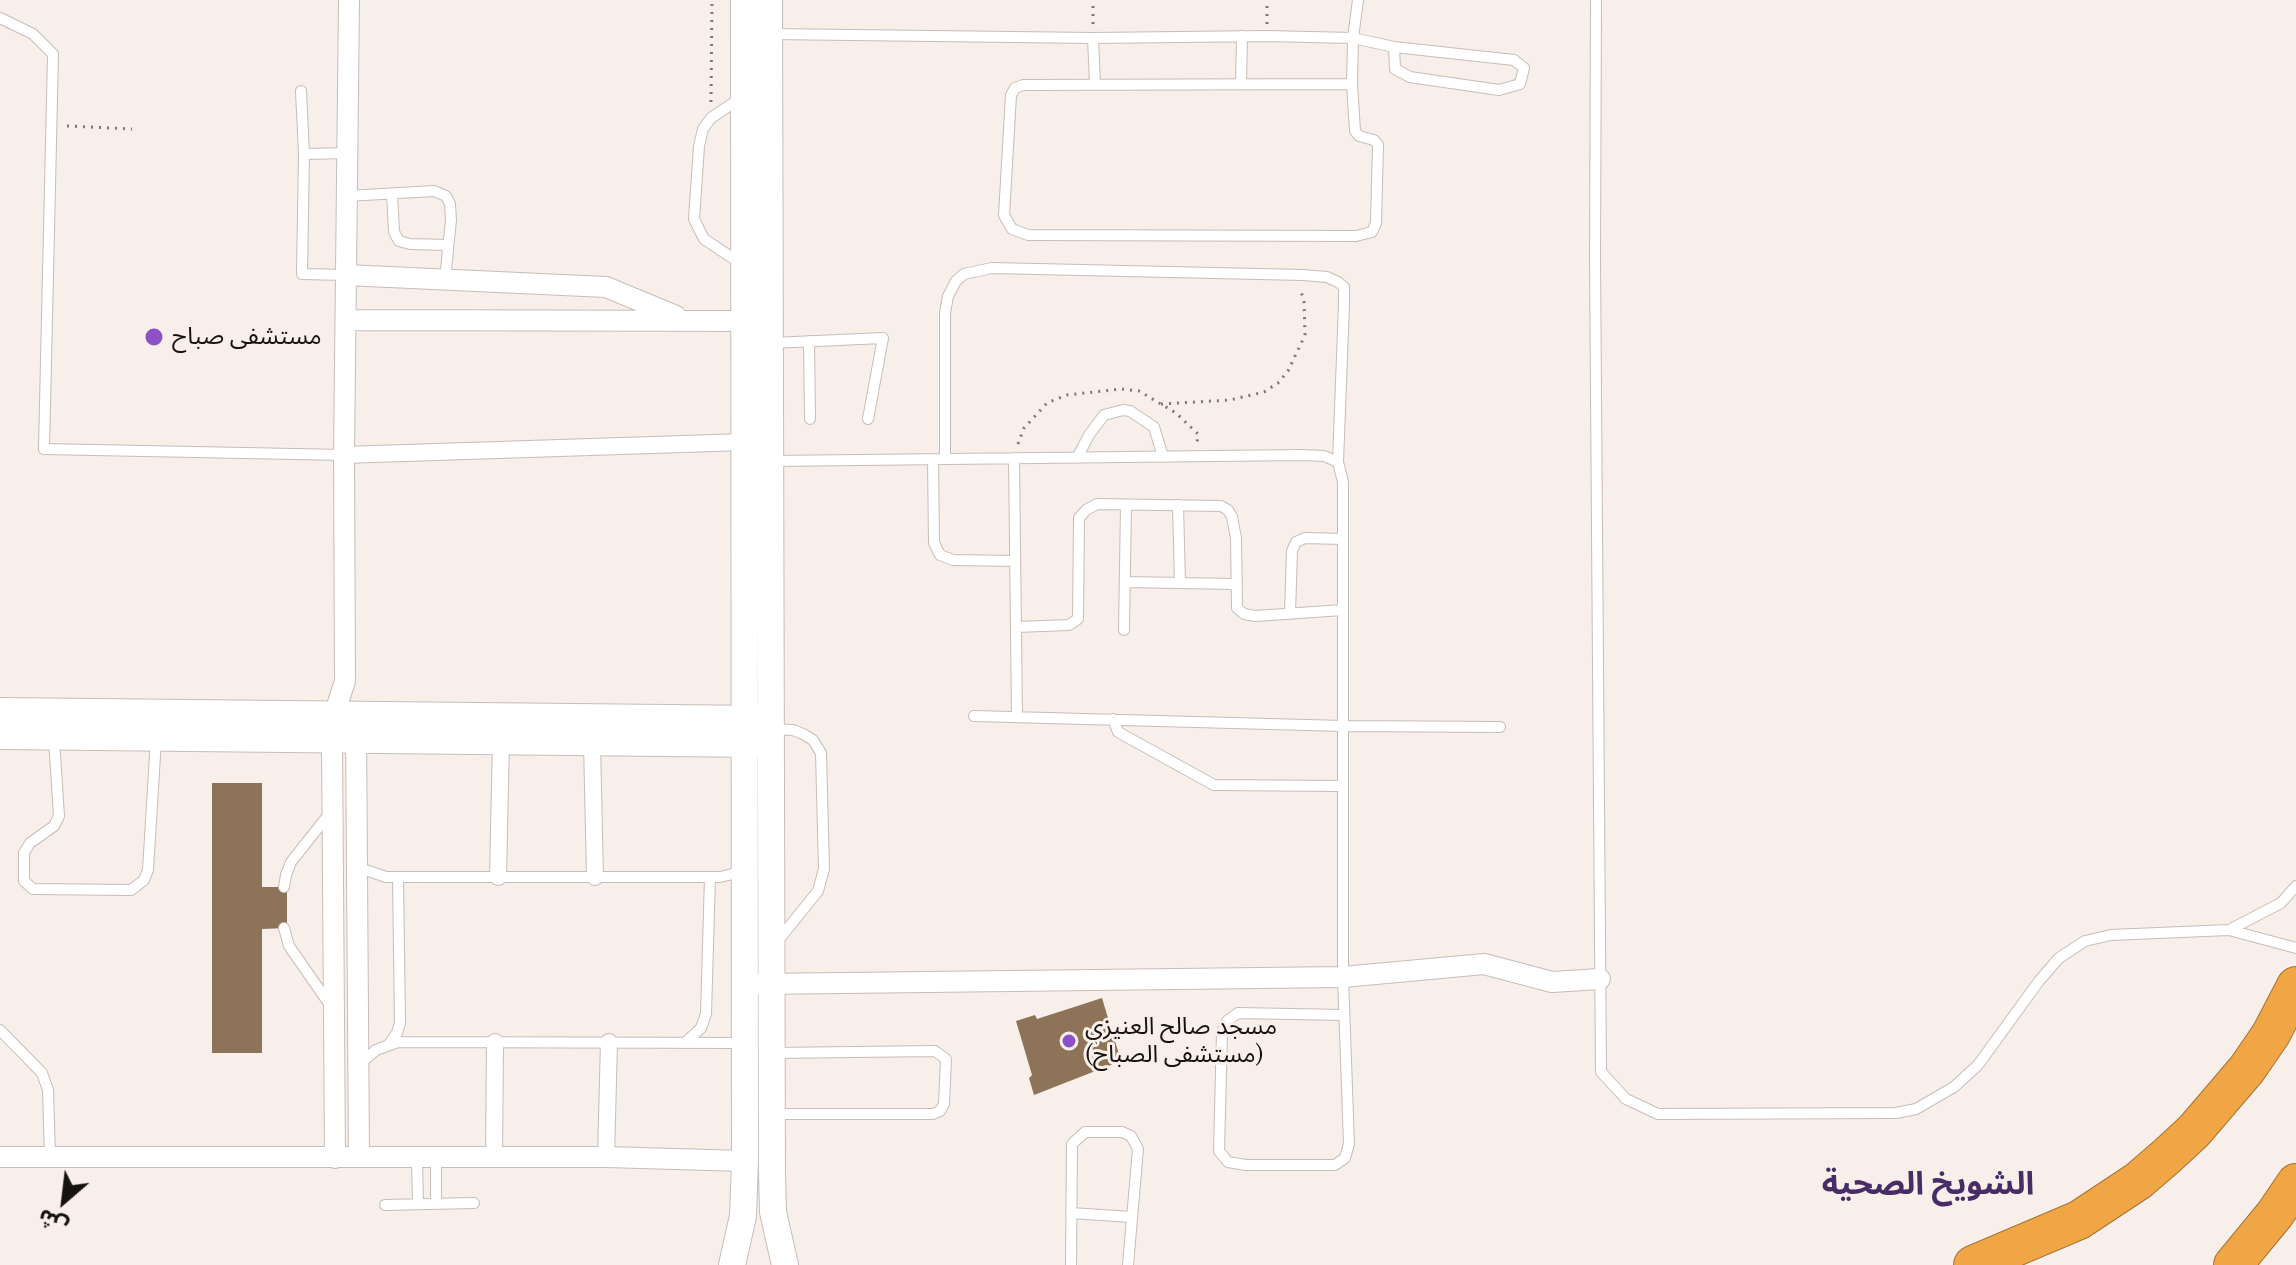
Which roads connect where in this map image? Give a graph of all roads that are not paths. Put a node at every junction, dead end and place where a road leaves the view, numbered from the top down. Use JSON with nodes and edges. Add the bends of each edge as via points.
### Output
{"nodes":[{"id":1,"x":349,"y":0,"type":"edge"},
{"id":2,"x":744,"y":0,"type":"edge"},
{"id":3,"x":769,"y":0,"type":"edge"},
{"id":4,"x":1358,"y":0,"type":"edge"},
{"id":5,"x":1596,"y":0,"type":"edge"},
{"id":6,"x":0,"y":18,"type":"edge"},
{"id":7,"x":769,"y":34,"type":"junction"},
{"id":8,"x":1242,"y":36,"type":"junction"},
{"id":9,"x":1093,"y":38,"type":"junction"},
{"id":10,"x":1353,"y":38,"type":"junction"},
{"id":11,"x":1394,"y":47,"type":"junction"},
{"id":12,"x":1095,"y":84,"type":"junction"},
{"id":13,"x":1241,"y":84,"type":"junction"},
{"id":14,"x":1352,"y":84,"type":"junction"},
{"id":15,"x":301,"y":91,"type":"dead end"},
{"id":16,"x":744,"y":96,"type":"junction"},
{"id":17,"x":348,"y":153,"type":"junction"},
{"id":18,"x":304,"y":154,"type":"junction"},
{"id":19,"x":392,"y":194,"type":"junction"},
{"id":20,"x":347,"y":196,"type":"junction"},
{"id":21,"x":448,"y":245,"type":"junction"},
{"id":22,"x":744,"y":265,"type":"junction"},
{"id":23,"x":346,"y":275,"type":"junction"},
{"id":24,"x":445,"y":279,"type":"junction"},
{"id":25,"x":346,"y":320,"type":"junction"},
{"id":26,"x":687,"y":321,"type":"junction"},
{"id":27,"x":761,"y":328,"type":"junction"},
{"id":28,"x":809,"y":341,"type":"junction"},
{"id":29,"x":810,"y":419,"type":"dead end"},
{"id":30,"x":868,"y":419,"type":"dead end"},
{"id":31,"x":753,"y":454,"type":"junction"},
{"id":32,"x":344,"y":455,"type":"junction"},
{"id":33,"x":1163,"y":457,"type":"junction"},
{"id":34,"x":1014,"y":458,"type":"junction"},
{"id":35,"x":1077,"y":458,"type":"junction"},
{"id":36,"x":933,"y":459,"type":"junction"},
{"id":37,"x":945,"y":459,"type":"junction"},
{"id":38,"x":1338,"y":462,"type":"junction"},
{"id":39,"x":1126,"y":505,"type":"junction"},
{"id":40,"x":1178,"y":505,"type":"junction"},
{"id":41,"x":1343,"y":539,"type":"junction"},
{"id":42,"x":1015,"y":561,"type":"junction"},
{"id":43,"x":1125,"y":582,"type":"junction"},
{"id":44,"x":1180,"y":583,"type":"junction"},
{"id":45,"x":1237,"y":584,"type":"junction"},
{"id":46,"x":1343,"y":610,"type":"junction"},
{"id":47,"x":1290,"y":613,"type":"junction"},
{"id":48,"x":1016,"y":627,"type":"junction"},
{"id":49,"x":1124,"y":630,"type":"dead end"},
{"id":50,"x":0,"y":711,"type":"edge"},
{"id":51,"x":974,"y":716,"type":"dead end"},
{"id":52,"x":1017,"y":717,"type":"junction"},
{"id":53,"x":1113,"y":719,"type":"junction"},
{"id":54,"x":187,"y":726,"type":"junction"},
{"id":55,"x":1343,"y":726,"type":"junction"},
{"id":56,"x":345,"y":727,"type":"junction"},
{"id":57,"x":1500,"y":727,"type":"dead end"},
{"id":58,"x":760,"y":731,"type":"junction"},
{"id":59,"x":0,"y":736,"type":"edge"},
{"id":60,"x":54,"y":737,"type":"junction"},
{"id":61,"x":156,"y":738,"type":"junction"},
{"id":62,"x":501,"y":741,"type":"junction"},
{"id":63,"x":592,"y":743,"type":"junction"},
{"id":64,"x":1343,"y":786,"type":"junction"},
{"id":65,"x":334,"y":808,"type":"junction"},
{"id":66,"x":745,"y":862,"type":"junction"},
{"id":67,"x":357,"y":867,"type":"junction"},
{"id":68,"x":398,"y":877,"type":"junction"},
{"id":69,"x":498,"y":877,"type":"junction"},
{"id":70,"x":595,"y":877,"type":"junction"},
{"id":71,"x":710,"y":877,"type":"junction"},
{"id":72,"x":2296,"y":886,"type":"edge"},
{"id":73,"x":284,"y":887,"type":"dead end"},
{"id":74,"x":358,"y":925,"type":"junction"},
{"id":75,"x":333,"y":926,"type":"junction"},
{"id":76,"x":284,"y":928,"type":"dead end"},
{"id":77,"x":2229,"y":930,"type":"junction"},
{"id":78,"x":763,"y":935,"type":"junction"},
{"id":79,"x":2296,"y":948,"type":"edge"},
{"id":80,"x":1343,"y":977,"type":"junction"},
{"id":81,"x":333,"y":978,"type":"junction"},
{"id":82,"x":359,"y":978,"type":"junction"},
{"id":83,"x":1600,"y":979,"type":"junction"},
{"id":84,"x":758,"y":984,"type":"junction"},
{"id":85,"x":2296,"y":986,"type":"edge"},
{"id":86,"x":333,"y":1008,"type":"junction"},
{"id":87,"x":1344,"y":1015,"type":"junction"},
{"id":88,"x":0,"y":1030,"type":"edge"},
{"id":89,"x":495,"y":1042,"type":"junction"},
{"id":90,"x":609,"y":1042,"type":"junction"},
{"id":91,"x":686,"y":1042,"type":"junction"},
{"id":92,"x":745,"y":1043,"type":"junction"},
{"id":93,"x":387,"y":1045,"type":"junction"},
{"id":94,"x":771,"y":1053,"type":"junction"},
{"id":95,"x":360,"y":1064,"type":"junction"},
{"id":96,"x":771,"y":1114,"type":"junction"},
{"id":97,"x":0,"y":1157,"type":"edge"},
{"id":98,"x":50,"y":1157,"type":"junction"},
{"id":99,"x":359,"y":1157,"type":"junction"},
{"id":100,"x":606,"y":1157,"type":"junction"},
{"id":101,"x":335,"y":1158,"type":"junction"},
{"id":102,"x":426,"y":1158,"type":"junction"},
{"id":103,"x":494,"y":1158,"type":"junction"},
{"id":104,"x":745,"y":1161,"type":"junction"},
{"id":105,"x":2296,"y":1183,"type":"edge"},
{"id":106,"x":474,"y":1203,"type":"dead end"},
{"id":107,"x":418,"y":1204,"type":"junction"},
{"id":108,"x":436,"y":1204,"type":"junction"},
{"id":109,"x":385,"y":1205,"type":"dead end"},
{"id":110,"x":1071,"y":1213,"type":"junction"},
{"id":111,"x":1132,"y":1217,"type":"junction"},
{"id":112,"x":732,"y":1265,"type":"edge"},
{"id":113,"x":785,"y":1265,"type":"edge"},
{"id":114,"x":1071,"y":1265,"type":"edge"},
{"id":115,"x":1128,"y":1265,"type":"edge"},
{"id":116,"x":1973,"y":1265,"type":"edge"},
{"id":117,"x":2233,"y":1265,"type":"edge"}],
"edges":[{"from":1,"to":17,"type":"street"},
{"from":2,"to":16,"type":"street"},
{"from":3,"to":7,"type":"street"},
{"from":4,"to":10,"type":"lane"},
{"from":5,"to":83,"type":"lane"},
{"from":6,"to":32,"type":"lane","via":[[33,34],[53,54],[44,449]]},
{"from":7,"to":9,"type":"lane"},
{"from":7,"to":27,"type":"street"},
{"from":8,"to":9,"type":"lane"},
{"from":8,"to":10,"type":"lane"},
{"from":8,"to":13,"type":"lane"},
{"from":9,"to":12,"type":"lane"},
{"from":10,"to":11,"type":"lane"},
{"from":10,"to":14,"type":"lane"},
{"from":11,"to":11,"type":"lane","via":[[1514,60],[1524,68],[1520,84],[1499,90],[1410,77],[1395,69]]},
{"from":12,"to":13,"type":"lane"},
{"from":12,"to":14,"type":"lane","via":[[1015,88],[1004,215],[1012,229],[1028,235],[1372,232],[1378,145],[1355,131]]},
{"from":13,"to":14,"type":"lane"},
{"from":15,"to":18,"type":"lane"},
{"from":16,"to":22,"type":"street"},
{"from":16,"to":22,"type":"lane","via":[[703,129],[694,219],[704,239]]},
{"from":17,"to":18,"type":"lane"},
{"from":17,"to":20,"type":"street"},
{"from":18,"to":23,"type":"lane","via":[[302,274]]},
{"from":19,"to":20,"type":"lane"},
{"from":19,"to":21,"type":"lane","via":[[399,241]]},
{"from":19,"to":21,"type":"lane","via":[[434,191],[446,196],[451,212]]},
{"from":20,"to":23,"type":"street"},
{"from":21,"to":24,"type":"lane"},
{"from":22,"to":27,"type":"street"},
{"from":23,"to":24,"type":"street"},
{"from":23,"to":25,"type":"street"},
{"from":24,"to":26,"type":"street","via":[[606,287]]},
{"from":25,"to":26,"type":"street"},
{"from":25,"to":32,"type":"street"},
{"from":26,"to":27,"type":"street"},
{"from":27,"to":28,"type":"lane"},
{"from":27,"to":31,"type":"street"},
{"from":28,"to":29,"type":"lane"},
{"from":28,"to":30,"type":"lane","via":[[883,338]]},
{"from":31,"to":32,"type":"street"},
{"from":31,"to":36,"type":"lane"},
{"from":31,"to":58,"type":"street"},
{"from":32,"to":56,"type":"street"},
{"from":33,"to":35,"type":"lane"},
{"from":33,"to":35,"type":"lane","via":[[1154,427],[1123,410],[1104,415]]},
{"from":33,"to":38,"type":"lane","via":[[1324,456]]},
{"from":34,"to":35,"type":"lane"},
{"from":34,"to":37,"type":"lane"},
{"from":34,"to":42,"type":"lane"},
{"from":36,"to":37,"type":"lane"},
{"from":36,"to":42,"type":"lane","via":[[934,543],[940,555]]},
{"from":37,"to":38,"type":"lane","via":[[948,296],[964,274],[992,268],[1327,277],[1344,287]]},
{"from":38,"to":41,"type":"lane"},
{"from":39,"to":40,"type":"lane"},
{"from":39,"to":43,"type":"lane"},
{"from":39,"to":48,"type":"lane","via":[[1097,504],[1079,518],[1078,619],[1069,625]]},
{"from":40,"to":44,"type":"lane"},
{"from":40,"to":45,"type":"lane","via":[[1228,510],[1236,538]]},
{"from":41,"to":46,"type":"lane"},
{"from":41,"to":47,"type":"lane","via":[[1296,542]]},
{"from":42,"to":48,"type":"lane"},
{"from":43,"to":44,"type":"lane"},
{"from":43,"to":49,"type":"lane"},
{"from":44,"to":45,"type":"lane"},
{"from":45,"to":47,"type":"lane","via":[[1237,608],[1244,614]]},
{"from":46,"to":47,"type":"lane"},
{"from":46,"to":55,"type":"lane"},
{"from":48,"to":52,"type":"lane"},
{"from":50,"to":54,"type":"street"},
{"from":51,"to":52,"type":"lane"},
{"from":52,"to":53,"type":"lane"},
{"from":53,"to":55,"type":"lane"},
{"from":53,"to":64,"type":"lane","via":[[1118,732],[1214,785]]},
{"from":54,"to":56,"type":"street"},
{"from":54,"to":61,"type":"street"},
{"from":55,"to":57,"type":"lane"},
{"from":55,"to":64,"type":"lane"},
{"from":56,"to":58,"type":"street"},
{"from":56,"to":62,"type":"street"},
{"from":56,"to":65,"type":"street"},
{"from":56,"to":67,"type":"street"},
{"from":58,"to":63,"type":"street"},
{"from":58,"to":66,"type":"street"},
{"from":58,"to":78,"type":"street"},
{"from":58,"to":78,"type":"lane","via":[[793,730],[813,740],[821,753],[824,869],[818,891]]},
{"from":59,"to":60,"type":"street"},
{"from":60,"to":61,"type":"street"},
{"from":60,"to":61,"type":"lane","via":[[59,816],[24,853],[24,881],[33,889],[131,890],[144,880]]},
{"from":62,"to":63,"type":"street"},
{"from":62,"to":69,"type":"street"},
{"from":63,"to":70,"type":"street"},
{"from":64,"to":80,"type":"lane"},
{"from":65,"to":73,"type":"lane","via":[[291,862]]},
{"from":65,"to":75,"type":"street"},
{"from":66,"to":71,"type":"lane","via":[[733,874]]},
{"from":66,"to":78,"type":"street"},
{"from":67,"to":68,"type":"lane"},
{"from":67,"to":74,"type":"street"},
{"from":68,"to":69,"type":"lane"},
{"from":68,"to":93,"type":"lane","via":[[400,1023]]},
{"from":69,"to":70,"type":"lane"},
{"from":70,"to":71,"type":"lane"},
{"from":71,"to":91,"type":"lane","via":[[706,1014],[701,1028]]},
{"from":72,"to":77,"type":"lane","via":[[2281,903]]},
{"from":74,"to":75,"type":"street"},
{"from":74,"to":82,"type":"street"},
{"from":75,"to":81,"type":"street"},
{"from":76,"to":86,"type":"lane","via":[[289,946]]},
{"from":77,"to":79,"type":"lane"},
{"from":77,"to":83,"type":"lane","via":[[2111,935],[2085,941],[2059,958],[1978,1065],[1954,1087],[1916,1109],[1896,1113],[1658,1114],[1626,1099],[1601,1072]]},
{"from":78,"to":84,"type":"street"},
{"from":80,"to":83,"type":"street","via":[[1484,964],[1552,982]]},
{"from":80,"to":84,"type":"street"},
{"from":80,"to":87,"type":"lane"},
{"from":81,"to":82,"type":"street"},
{"from":81,"to":86,"type":"street"},
{"from":82,"to":95,"type":"street"},
{"from":84,"to":92,"type":"street"},
{"from":84,"to":94,"type":"street"},
{"from":85,"to":116,"type":"highway","via":[[2247,1069],[2167,1156],[2079,1220]]},
{"from":86,"to":101,"type":"street"},
{"from":87,"to":87,"type":"lane","via":[[1238,1013],[1227,1021],[1222,1032],[1219,1151],[1228,1162],[1335,1165],[1345,1158],[1349,1144]]},
{"from":88,"to":98,"type":"lane","via":[[42,1073],[48,1090]]},
{"from":89,"to":90,"type":"lane"},
{"from":89,"to":93,"type":"lane"},
{"from":89,"to":103,"type":"street"},
{"from":90,"to":91,"type":"lane"},
{"from":90,"to":100,"type":"street"},
{"from":91,"to":92,"type":"lane"},
{"from":92,"to":104,"type":"street"},
{"from":93,"to":95,"type":"lane"},
{"from":94,"to":96,"type":"street"},
{"from":94,"to":96,"type":"lane","via":[[935,1051],[946,1059],[944,1104],[933,1114]]},
{"from":95,"to":99,"type":"street"},
{"from":96,"to":113,"type":"street","via":[[773,1212]]},
{"from":97,"to":98,"type":"street"},
{"from":98,"to":101,"type":"street"},
{"from":99,"to":101,"type":"street"},
{"from":99,"to":102,"type":"street"},
{"from":100,"to":103,"type":"street"},
{"from":100,"to":104,"type":"street"},
{"from":102,"to":103,"type":"street"},
{"from":102,"to":107,"type":"lane"},
{"from":102,"to":108,"type":"lane"},
{"from":104,"to":112,"type":"street","via":[[743,1216]]},
{"from":105,"to":117,"type":"highway"},
{"from":106,"to":108,"type":"lane"},
{"from":107,"to":108,"type":"lane"},
{"from":107,"to":109,"type":"lane"},
{"from":110,"to":111,"type":"lane"},
{"from":110,"to":111,"type":"lane","via":[[1072,1144],[1085,1132],[1122,1132],[1138,1149]]},
{"from":110,"to":114,"type":"lane"},
{"from":111,"to":115,"type":"lane"}]}
